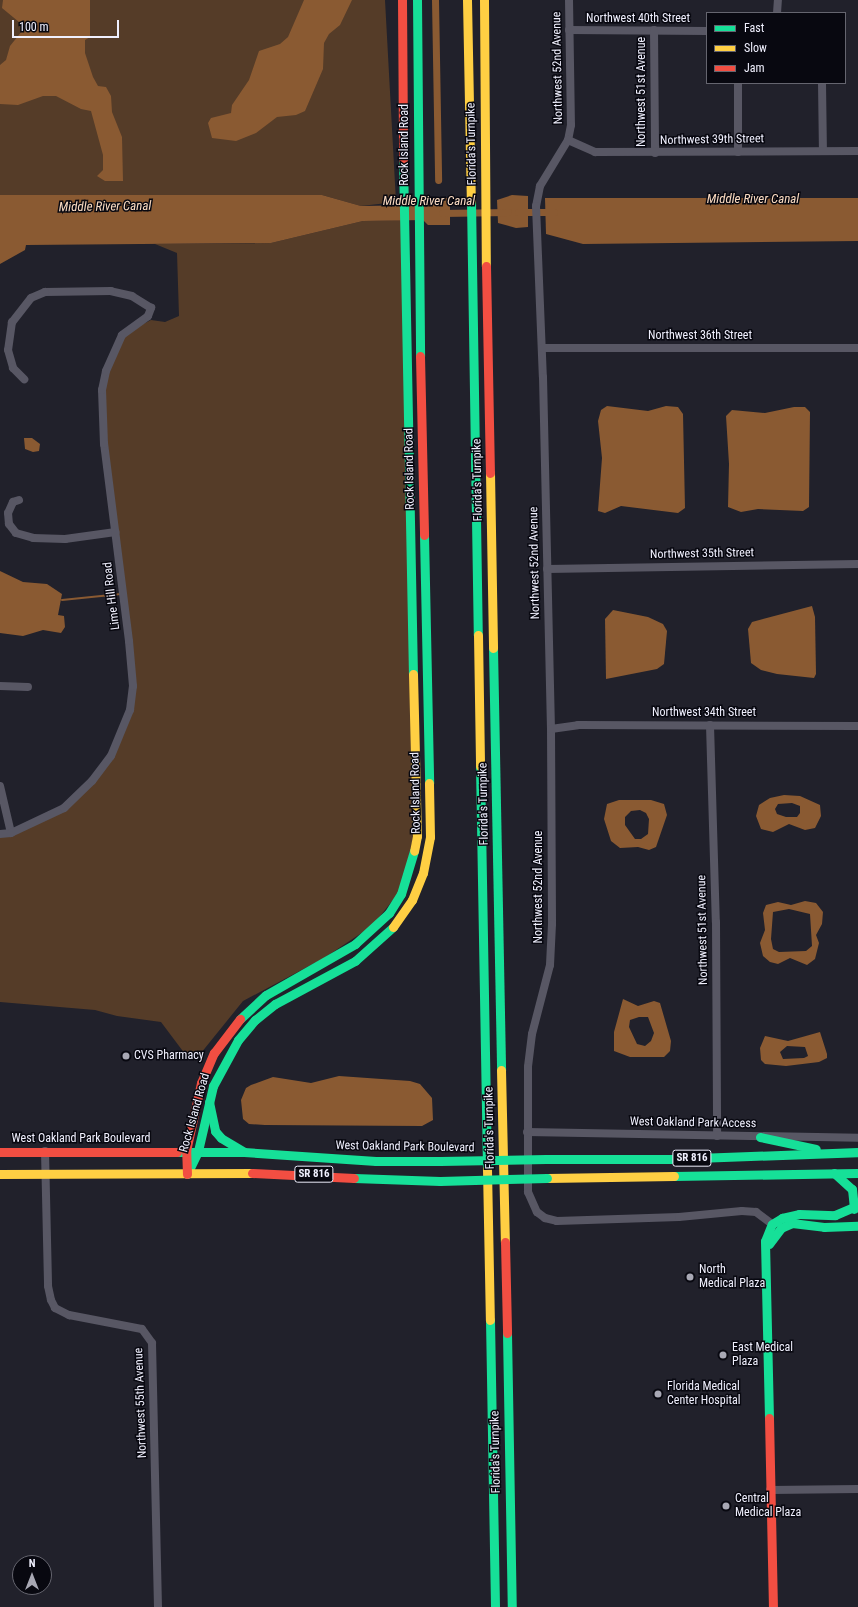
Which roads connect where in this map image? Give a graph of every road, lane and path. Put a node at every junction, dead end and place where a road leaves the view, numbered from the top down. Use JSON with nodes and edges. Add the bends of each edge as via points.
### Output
{"nodes":[{"id":1,"x":402,"y":0,"type":"edge"},
{"id":2,"x":417,"y":0,"type":"edge"},
{"id":3,"x":467,"y":0,"type":"edge"},
{"id":4,"x":484,"y":0,"type":"edge"},
{"id":5,"x":569,"y":0,"type":"edge"},
{"id":6,"x":778,"y":0,"type":"edge"},
{"id":7,"x":777,"y":12,"type":"edge"},
{"id":8,"x":570,"y":30,"type":"junction"},
{"id":9,"x":654,"y":30,"type":"junction"},
{"id":10,"x":706,"y":31,"type":"edge"},
{"id":11,"x":738,"y":84,"type":"edge"},
{"id":12,"x":822,"y":84,"type":"edge"},
{"id":13,"x":568,"y":140,"type":"junction"},
{"id":14,"x":823,"y":151,"type":"junction"},
{"id":15,"x":858,"y":151,"type":"edge"},
{"id":16,"x":738,"y":152,"type":"junction"},
{"id":17,"x":655,"y":153,"type":"junction"},
{"id":18,"x":542,"y":348,"type":"junction"},
{"id":19,"x":858,"y":348,"type":"edge"},
{"id":20,"x":24,"y":379,"type":"dead end"},
{"id":21,"x":19,"y":500,"type":"dead end"},
{"id":22,"x":116,"y":532,"type":"junction"},
{"id":23,"x":858,"y":564,"type":"edge"},
{"id":24,"x":547,"y":569,"type":"junction"},
{"id":25,"x":0,"y":686,"type":"edge"},
{"id":26,"x":28,"y":687,"type":"dead end"},
{"id":27,"x":710,"y":725,"type":"junction"},
{"id":28,"x":858,"y":726,"type":"edge"},
{"id":29,"x":551,"y":729,"type":"junction"},
{"id":30,"x":0,"y":786,"type":"edge"},
{"id":31,"x":11,"y":833,"type":"junction"},
{"id":32,"x":0,"y":834,"type":"edge"},
{"id":33,"x":209,"y":1102,"type":"junction"},
{"id":34,"x":527,"y":1132,"type":"junction"},
{"id":35,"x":717,"y":1136,"type":"junction"},
{"id":36,"x":760,"y":1137,"type":"junction"},
{"id":37,"x":858,"y":1138,"type":"edge"},
{"id":38,"x":45,"y":1151,"type":"junction"},
{"id":39,"x":186,"y":1151,"type":"junction"},
{"id":40,"x":198,"y":1151,"type":"junction"},
{"id":41,"x":0,"y":1152,"type":"edge"},
{"id":42,"x":244,"y":1152,"type":"junction"},
{"id":43,"x":838,"y":1152,"type":"junction"},
{"id":44,"x":858,"y":1152,"type":"edge"},
{"id":45,"x":858,"y":1172,"type":"edge"},
{"id":46,"x":834,"y":1173,"type":"junction"},
{"id":47,"x":0,"y":1174,"type":"edge"},
{"id":48,"x":46,"y":1174,"type":"junction"},
{"id":49,"x":187,"y":1174,"type":"junction"},
{"id":50,"x":856,"y":1207,"type":"edge"},
{"id":51,"x":772,"y":1224,"type":"junction"},
{"id":52,"x":858,"y":1226,"type":"edge"},
{"id":53,"x":766,"y":1247,"type":"junction"},
{"id":54,"x":858,"y":1489,"type":"edge"},
{"id":55,"x":770,"y":1490,"type":"junction"},
{"id":56,"x":158,"y":1607,"type":"edge"},
{"id":57,"x":495,"y":1607,"type":"edge"},
{"id":58,"x":512,"y":1607,"type":"edge"},
{"id":59,"x":773,"y":1607,"type":"edge"}],
"edges":[{"from":1,"to":39,"type":"main road","name":"Rock Island Road","via":[[403,223],[417,836],[410,869],[401,894],[389,914],[334,958],[266,996],[228,1031],[214,1053],[201,1083]]},
{"from":2,"to":33,"type":"main road","name":"Rock Island Road","via":[[417,223],[430,837],[423,873],[399,922],[355,961],[275,1004],[255,1020],[224,1062]]},
{"from":3,"to":57,"type":"main road","name":"Florida's Turnpike"},
{"from":4,"to":58,"type":"main road","name":"Florida's Turnpike","via":[[485,228]]},
{"from":5,"to":8,"type":"street","name":"Northwest 52nd Avenue"},
{"from":6,"to":7,"type":"street"},
{"from":8,"to":9,"type":"street","name":"Northwest 40th Street"},
{"from":8,"to":13,"type":"street","name":"Northwest 52nd Avenue","via":[[571,125]]},
{"from":9,"to":10,"type":"street","name":"Northwest 40th Street"},
{"from":9,"to":17,"type":"street","name":"Northwest 51st Avenue"},
{"from":11,"to":16,"type":"street"},
{"from":12,"to":14,"type":"street"},
{"from":13,"to":17,"type":"street","name":"Northwest 39th Street","via":[[595,152]]},
{"from":13,"to":18,"type":"street","name":"Northwest 52nd Avenue","via":[[540,186],[537,197],[536,231]]},
{"from":14,"to":15,"type":"street","name":"Northwest 39th Street"},
{"from":14,"to":16,"type":"street","name":"Northwest 39th Street"},
{"from":16,"to":17,"type":"street","name":"Northwest 39th Street"},
{"from":18,"to":19,"type":"street","name":"Northwest 36th Street"},
{"from":18,"to":24,"type":"street","name":"Northwest 52nd Avenue"},
{"from":20,"to":22,"type":"street","name":"Lime Hill Road","via":[[13,368],[8,350],[12,322],[31,298],[45,292],[110,291],[132,296],[151,308],[148,316],[122,335],[106,371],[102,390],[104,444]]},
{"from":21,"to":22,"type":"street","via":[[13,502],[8,513],[9,524],[16,533],[33,538],[65,539]]},
{"from":22,"to":31,"type":"street","name":"Lime Hill Road","via":[[133,686],[130,710],[111,756],[92,781],[64,808]]},
{"from":23,"to":24,"type":"street","name":"Northwest 35th Street"},
{"from":24,"to":29,"type":"street","name":"Northwest 52nd Avenue"},
{"from":25,"to":26,"type":"street"},
{"from":27,"to":28,"type":"street","name":"Northwest 34th Street"},
{"from":27,"to":29,"type":"street","name":"Northwest 34th Street","via":[[578,725]]},
{"from":27,"to":35,"type":"street","name":"Northwest 51st Avenue","via":[[716,922]]},
{"from":29,"to":34,"type":"street","name":"Northwest 52nd Avenue","via":[[550,964],[532,1034],[528,1068]]},
{"from":30,"to":31,"type":"street"},
{"from":31,"to":32,"type":"street","name":"Lime Hill Road"},
{"from":33,"to":40,"type":"main road","name":"Rock Island Road"},
{"from":33,"to":42,"type":"main road","via":[[215,1131],[221,1138]]},
{"from":34,"to":35,"type":"street","name":"West Oakland Park Access"},
{"from":34,"to":51,"type":"street","name":"Northwest 52nd Avenue","via":[[529,1200],[545,1218],[557,1221],[672,1217],[742,1211],[756,1212]]},
{"from":35,"to":36,"type":"street","name":"West Oakland Park Access"},
{"from":36,"to":37,"type":"street","name":"West Oakland Park Access"},
{"from":36,"to":43,"type":"main road"},
{"from":38,"to":39,"type":"main road","name":"West Oakland Park Boulevard","number":"SR 816"},
{"from":38,"to":41,"type":"main road","name":"West Oakland Park Boulevard","number":"SR 816"},
{"from":38,"to":48,"type":"street","name":"Northwest 55th Avenue"},
{"from":39,"to":40,"type":"main road","name":"West Oakland Park Boulevard","number":"SR 816"},
{"from":39,"to":49,"type":"main road","name":"Rock Island Road"},
{"from":40,"to":42,"type":"main road","name":"West Oakland Park Boulevard","number":"SR 816"},
{"from":40,"to":49,"type":"main road","name":"Rock Island Road"},
{"from":42,"to":43,"type":"main road","name":"West Oakland Park Boulevard","number":"SR 816","bridge":true,"via":[[376,1161],[440,1161],[670,1158]]},
{"from":43,"to":44,"type":"main road","name":"West Oakland Park Boulevard","number":"SR 816"},
{"from":45,"to":46,"type":"main road","number":"SR 816"},
{"from":46,"to":49,"type":"main road","number":"SR 816","bridge":true,"via":[[440,1181],[285,1173]]},
{"from":46,"to":50,"type":"main road","via":[[852,1189]]},
{"from":47,"to":48,"type":"main road","number":"SR 816"},
{"from":48,"to":49,"type":"main road","number":"SR 816"},
{"from":48,"to":56,"type":"street","name":"Northwest 55th Avenue","via":[[48,1286],[55,1308],[70,1315],[135,1326],[142,1329],[152,1343]]},
{"from":50,"to":51,"type":"main road","via":[[828,1216],[790,1215]]},
{"from":51,"to":53,"type":"main road","via":[[766,1236]]},
{"from":52,"to":53,"type":"main road","via":[[824,1227],[792,1223],[776,1233]]},
{"from":53,"to":55,"type":"main road"},
{"from":54,"to":55,"type":"street"},
{"from":55,"to":59,"type":"main road"}]}
